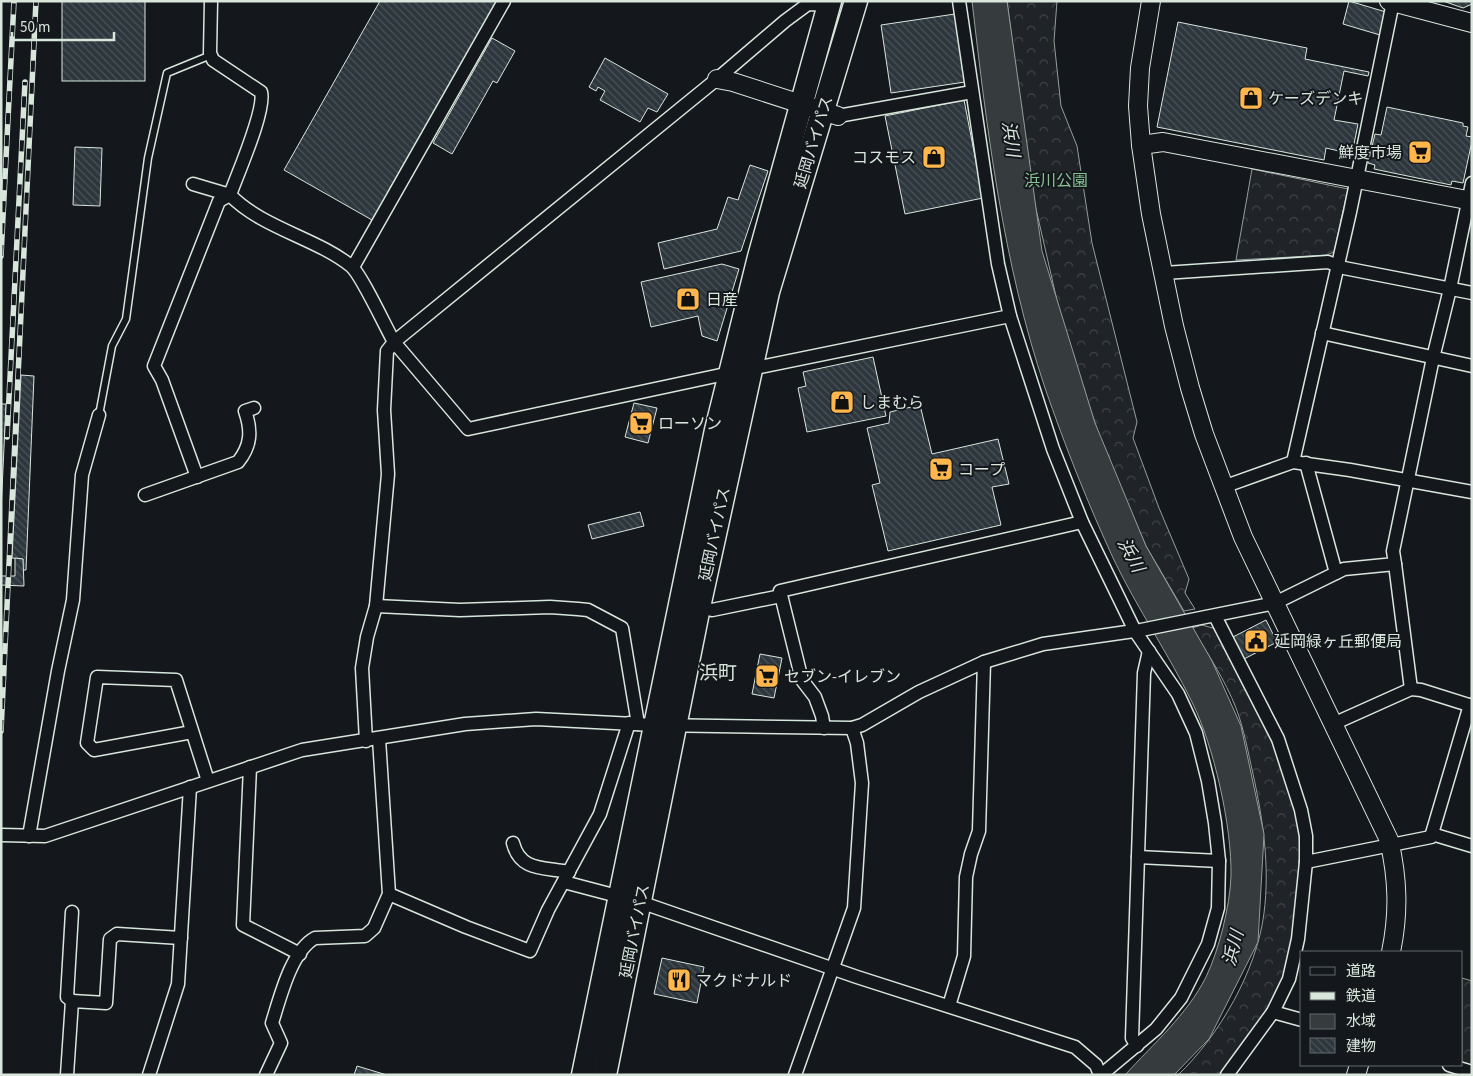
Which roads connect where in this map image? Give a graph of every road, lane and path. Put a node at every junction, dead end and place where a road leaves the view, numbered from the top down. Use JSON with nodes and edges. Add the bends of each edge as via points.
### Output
{"nodes":[{"id":1,"x":212,"y":1,"type":"edge"},
{"id":2,"x":504,"y":1,"type":"edge"},
{"id":3,"x":856,"y":1,"type":"edge"},
{"id":4,"x":959,"y":1,"type":"edge"},
{"id":5,"x":1151,"y":1,"type":"edge"},
{"id":6,"x":1391,"y":2,"type":"edge"},
{"id":7,"x":830,"y":3,"type":"edge"},
{"id":8,"x":1472,"y":23,"type":"edge"},
{"id":9,"x":211,"y":55,"type":"junction"},
{"id":10,"x":717,"y":79,"type":"junction"},
{"id":11,"x":972,"y":92,"type":"junction"},
{"id":12,"x":820,"y":111,"type":"junction"},
{"id":13,"x":1141,"y":145,"type":"junction"},
{"id":14,"x":1356,"y":179,"type":"junction"},
{"id":15,"x":193,"y":184,"type":"dead end"},
{"id":16,"x":230,"y":195,"type":"junction"},
{"id":17,"x":1471,"y":195,"type":"edge"},
{"id":18,"x":1337,"y":264,"type":"junction"},
{"id":19,"x":353,"y":267,"type":"junction"},
{"id":20,"x":1164,"y":274,"type":"junction"},
{"id":21,"x":1450,"y":289,"type":"junction"},
{"id":22,"x":1472,"y":293,"type":"edge"},
{"id":23,"x":1010,"y":316,"type":"junction"},
{"id":24,"x":1322,"y":333,"type":"junction"},
{"id":25,"x":394,"y":342,"type":"junction"},
{"id":26,"x":1433,"y":358,"type":"junction"},
{"id":27,"x":1472,"y":366,"type":"edge"},
{"id":28,"x":740,"y":371,"type":"junction"},
{"id":29,"x":254,"y":408,"type":"dead end"},
{"id":30,"x":98,"y":415,"type":"joint"},
{"id":31,"x":1299,"y":463,"type":"junction"},
{"id":32,"x":197,"y":477,"type":"junction"},
{"id":33,"x":1408,"y":480,"type":"junction"},
{"id":34,"x":1223,"y":487,"type":"junction"},
{"id":35,"x":1472,"y":492,"type":"edge"},
{"id":36,"x":145,"y":495,"type":"dead end"},
{"id":37,"x":1082,"y":522,"type":"junction"},
{"id":38,"x":1395,"y":564,"type":"junction"},
{"id":39,"x":1336,"y":573,"type":"junction"},
{"id":40,"x":781,"y":596,"type":"junction"},
{"id":41,"x":1275,"y":603,"type":"junction"},
{"id":42,"x":376,"y":606,"type":"junction"},
{"id":43,"x":699,"y":607,"type":"junction"},
{"id":44,"x":1215,"y":616,"type":"junction"},
{"id":45,"x":1138,"y":631,"type":"junction"},
{"id":46,"x":1148,"y":651,"type":"junction"},
{"id":47,"x":984,"y":662,"type":"junction"},
{"id":48,"x":1410,"y":689,"type":"junction"},
{"id":49,"x":1471,"y":705,"type":"edge"},
{"id":50,"x":649,"y":724,"type":"junction"},
{"id":51,"x":1333,"y":724,"type":"junction"},
{"id":52,"x":824,"y":728,"type":"junction"},
{"id":53,"x":852,"y":728,"type":"junction"},
{"id":54,"x":192,"y":732,"type":"junction"},
{"id":55,"x":379,"y":739,"type":"junction"},
{"id":56,"x":366,"y":741,"type":"junction"},
{"id":57,"x":250,"y":767,"type":"junction"},
{"id":58,"x":208,"y":781,"type":"junction"},
{"id":59,"x":190,"y":787,"type":"junction"},
{"id":60,"x":1432,"y":834,"type":"junction"},
{"id":61,"x":1,"y":835,"type":"edge"},
{"id":62,"x":29,"y":836,"type":"junction"},
{"id":63,"x":513,"y":843,"type":"dead end"},
{"id":64,"x":1390,"y":845,"type":"junction"},
{"id":65,"x":1472,"y":846,"type":"edge"},
{"id":66,"x":1138,"y":857,"type":"junction"},
{"id":67,"x":1219,"y":860,"type":"junction"},
{"id":68,"x":1306,"y":862,"type":"junction"},
{"id":69,"x":567,"y":877,"type":"junction"},
{"id":70,"x":389,"y":894,"type":"junction"},
{"id":71,"x":630,"y":900,"type":"junction"},
{"id":72,"x":72,"y":912,"type":"dead end"},
{"id":73,"x":181,"y":938,"type":"junction"},
{"id":74,"x":1391,"y":951,"type":"edge"},
{"id":75,"x":300,"y":954,"type":"junction"},
{"id":76,"x":832,"y":967,"type":"junction"},
{"id":77,"x":72,"y":1001,"type":"junction"},
{"id":78,"x":949,"y":1006,"type":"junction"},
{"id":79,"x":1273,"y":1012,"type":"junction"},
{"id":80,"x":1300,"y":1019,"type":"edge"},
{"id":81,"x":1137,"y":1046,"type":"junction"},
{"id":82,"x":1452,"y":1066,"type":"edge"},
{"id":83,"x":1472,"y":1072,"type":"edge"},
{"id":84,"x":67,"y":1075,"type":"edge"},
{"id":85,"x":149,"y":1075,"type":"edge"},
{"id":86,"x":266,"y":1075,"type":"edge"},
{"id":87,"x":583,"y":1075,"type":"edge"},
{"id":88,"x":605,"y":1075,"type":"edge"},
{"id":89,"x":795,"y":1075,"type":"edge"},
{"id":90,"x":1101,"y":1075,"type":"edge"},
{"id":91,"x":1227,"y":1075,"type":"edge"}],
"edges":[{"from":1,"to":9,"type":"street"},
{"from":2,"to":19,"type":"street"},
{"from":3,"to":12,"type":"highway","name":"延岡バイパス"},
{"from":4,"to":11,"type":"street"},
{"from":5,"to":13,"type":"street","via":[[1140,68]]},
{"from":6,"to":8,"type":"street"},
{"from":6,"to":14,"type":"street"},
{"from":7,"to":10,"type":"street","via":[[808,4]]},
{"from":7,"to":12,"type":"highway","name":"延岡バイパス"},
{"from":9,"to":16,"type":"street","via":[[213,60],[261,92],[263,98]]},
{"from":9,"to":30,"type":"lane","via":[[167,73],[148,158],[126,319],[112,346]]},
{"from":10,"to":12,"type":"street"},
{"from":10,"to":25,"type":"street"},
{"from":11,"to":12,"type":"street"},
{"from":11,"to":23,"type":"street","via":[[998,264]]},
{"from":12,"to":28,"type":"highway","name":"延岡バイパス","via":[[759,256]]},
{"from":13,"to":14,"type":"street","via":[[1164,142]]},
{"from":13,"to":20,"type":"street"},
{"from":14,"to":17,"type":"street"},
{"from":14,"to":18,"type":"street"},
{"from":15,"to":16,"type":"street"},
{"from":16,"to":19,"type":"street","via":[[255,214]]},
{"from":16,"to":32,"type":"street","via":[[219,201],[154,366]]},
{"from":17,"to":21,"type":"street"},
{"from":18,"to":20,"type":"street","via":[[1328,262]]},
{"from":18,"to":21,"type":"street"},
{"from":18,"to":24,"type":"street"},
{"from":19,"to":25,"type":"street"},
{"from":20,"to":34,"type":"street","via":[[1190,388]]},
{"from":21,"to":22,"type":"street"},
{"from":21,"to":26,"type":"street"},
{"from":23,"to":28,"type":"street"},
{"from":23,"to":37,"type":"street","via":[[1053,449]]},
{"from":24,"to":26,"type":"street"},
{"from":24,"to":31,"type":"street"},
{"from":25,"to":28,"type":"street","via":[[468,429]]},
{"from":25,"to":42,"type":"street","via":[[387,351],[384,410],[388,474]]},
{"from":26,"to":27,"type":"street"},
{"from":26,"to":33,"type":"street"},
{"from":28,"to":43,"type":"highway","name":"延岡バイパス"},
{"from":28,"to":50,"type":"highway","name":"延岡バイパス"},
{"from":29,"to":32,"type":"street","via":[[245,412],[250,428],[249,440],[246,452],[238,462]]},
{"from":30,"to":62,"type":"street","via":[[82,475],[73,600]]},
{"from":31,"to":33,"type":"street"},
{"from":31,"to":34,"type":"street"},
{"from":31,"to":39,"type":"street"},
{"from":32,"to":36,"type":"street"},
{"from":33,"to":35,"type":"street"},
{"from":33,"to":38,"type":"street","via":[[1394,551]]},
{"from":34,"to":41,"type":"street"},
{"from":37,"to":40,"type":"street","via":[[780,592]]},
{"from":37,"to":45,"type":"street"},
{"from":38,"to":39,"type":"street","via":[[1344,569]]},
{"from":38,"to":48,"type":"street"},
{"from":39,"to":41,"type":"street"},
{"from":40,"to":43,"type":"street","via":[[712,610]]},
{"from":40,"to":52,"type":"street","via":[[802,680],[815,697]]},
{"from":41,"to":44,"type":"street"},
{"from":41,"to":51,"type":"street"},
{"from":42,"to":50,"type":"street","via":[[588,610],[622,628]]},
{"from":42,"to":56,"type":"street","via":[[362,668]]},
{"from":43,"to":50,"type":"highway","name":"延岡バイパス"},
{"from":44,"to":45,"type":"street"},
{"from":44,"to":68,"type":"street","via":[[1278,739],[1301,810]]},
{"from":45,"to":46,"type":"street"},
{"from":45,"to":47,"type":"street","via":[[1043,644]]},
{"from":46,"to":66,"type":"street","via":[[1144,673]]},
{"from":46,"to":67,"type":"street","via":[[1178,694],[1196,734],[1208,781]]},
{"from":47,"to":53,"type":"street"},
{"from":47,"to":78,"type":"street","via":[[979,831],[966,877],[964,956]]},
{"from":48,"to":49,"type":"street"},
{"from":48,"to":51,"type":"street"},
{"from":49,"to":60,"type":"street"},
{"from":50,"to":52,"type":"street"},
{"from":50,"to":55,"type":"street","via":[[536,719],[465,724]]},
{"from":50,"to":69,"type":"street"},
{"from":50,"to":71,"type":"highway","name":"延岡バイパス"},
{"from":51,"to":64,"type":"street"},
{"from":52,"to":53,"type":"street"},
{"from":53,"to":76,"type":"street","via":[[862,783],[854,908]]},
{"from":54,"to":54,"type":"street","via":[[176,680],[97,677],[87,743],[94,750]]},
{"from":54,"to":58,"type":"street"},
{"from":55,"to":56,"type":"street"},
{"from":55,"to":70,"type":"street"},
{"from":56,"to":57,"type":"street","via":[[302,750]]},
{"from":57,"to":58,"type":"street"},
{"from":57,"to":75,"type":"street","via":[[243,925]]},
{"from":58,"to":59,"type":"street"},
{"from":59,"to":62,"type":"street","via":[[45,836]]},
{"from":59,"to":73,"type":"street"},
{"from":60,"to":64,"type":"street","via":[[1431,837]]},
{"from":60,"to":65,"type":"street"},
{"from":61,"to":62,"type":"street"},
{"from":63,"to":69,"type":"street","via":[[517,857],[525,864]]},
{"from":64,"to":68,"type":"street"},
{"from":64,"to":74,"type":"street","via":[[1397,879],[1398,906]]},
{"from":66,"to":67,"type":"street"},
{"from":66,"to":81,"type":"street","via":[[1132,1038]]},
{"from":67,"to":81,"type":"street","via":[[1218,908],[1208,944],[1181,998],[1156,1030]]},
{"from":68,"to":79,"type":"street","via":[[1298,939],[1289,980]]},
{"from":69,"to":70,"type":"street","via":[[530,951]]},
{"from":69,"to":71,"type":"street"},
{"from":70,"to":75,"type":"street","via":[[374,928],[365,936],[315,938]]},
{"from":71,"to":76,"type":"street"},
{"from":71,"to":87,"type":"highway","name":"延岡バイパス"},
{"from":71,"to":88,"type":"highway","name":"延岡バイパス"},
{"from":72,"to":77,"type":"street","via":[[67,997]]},
{"from":73,"to":77,"type":"street","via":[[117,934],[110,940],[106,1003]]},
{"from":73,"to":85,"type":"street","via":[[178,984]]},
{"from":75,"to":86,"type":"street","via":[[290,967],[272,1023],[281,1043]]},
{"from":76,"to":78,"type":"street"},
{"from":76,"to":89,"type":"street"},
{"from":77,"to":84,"type":"street"},
{"from":78,"to":90,"type":"street","via":[[1075,1047],[1096,1065]]},
{"from":79,"to":80,"type":"street"},
{"from":79,"to":91,"type":"street"},
{"from":81,"to":90,"type":"street"},
{"from":82,"to":83,"type":"street"}]}
